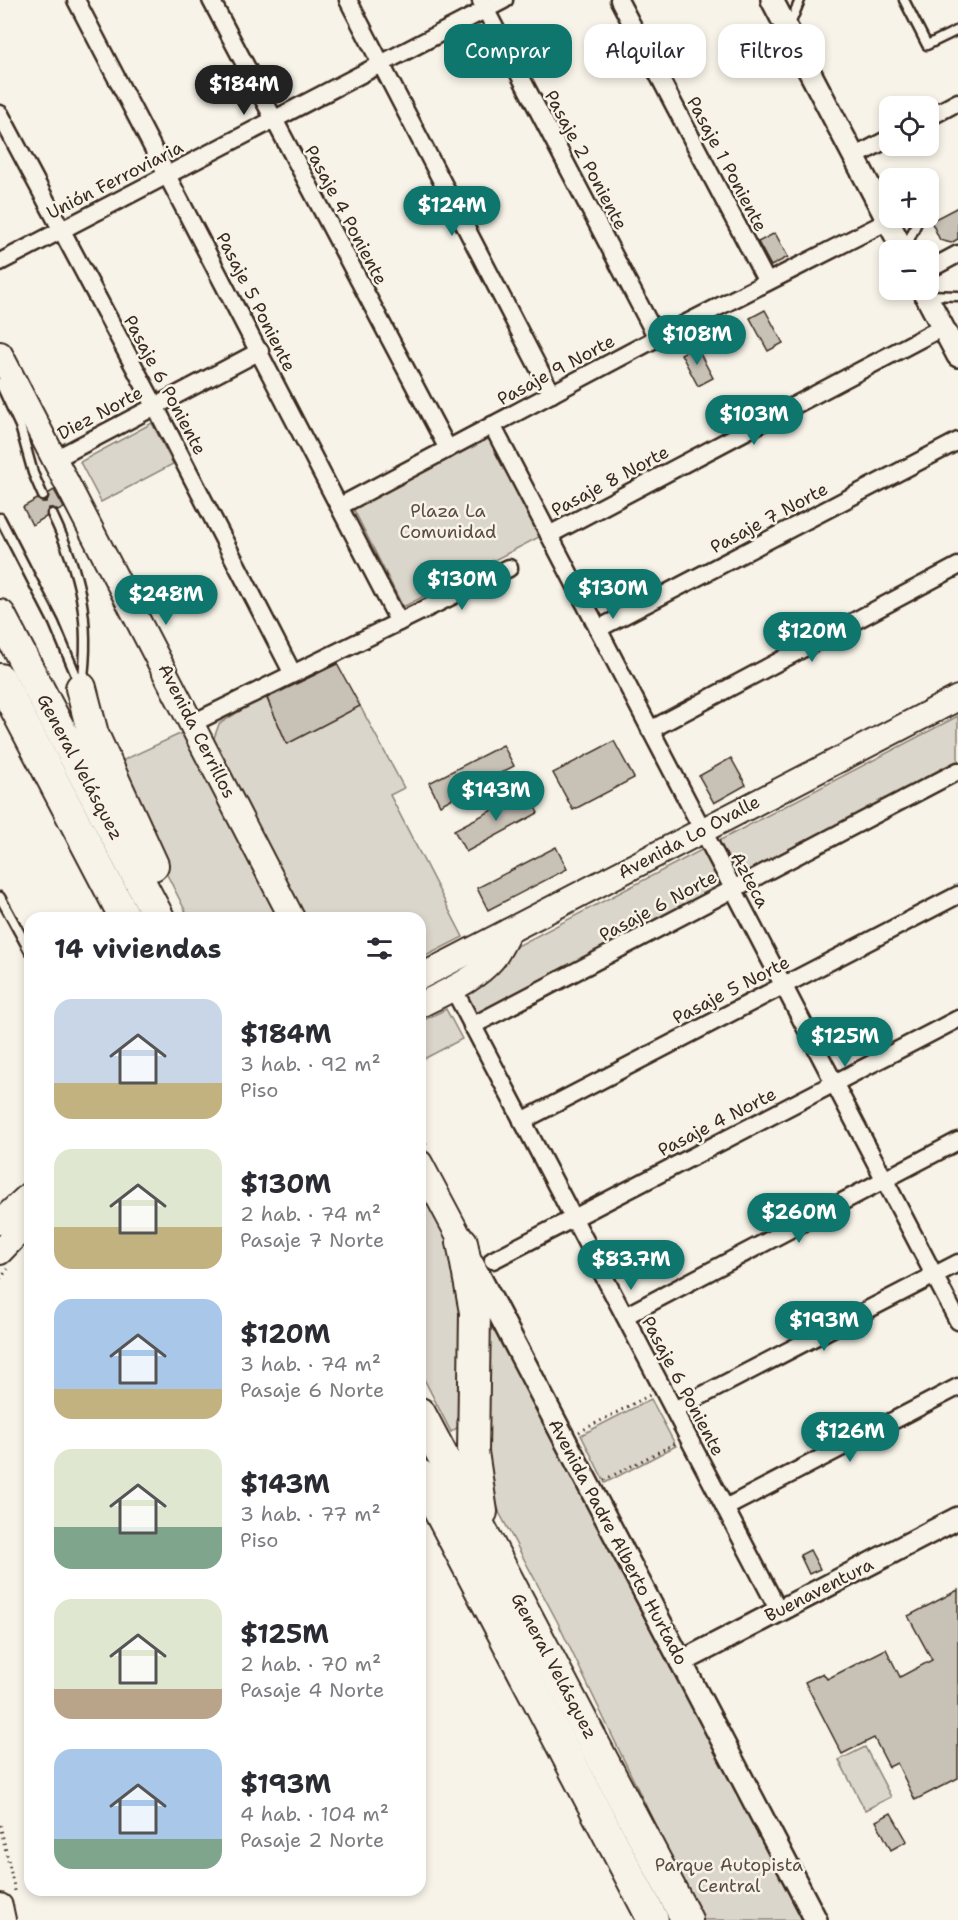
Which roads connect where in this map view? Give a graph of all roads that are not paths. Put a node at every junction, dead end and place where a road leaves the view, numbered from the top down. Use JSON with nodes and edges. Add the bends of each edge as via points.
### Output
{"nodes":[{"id":1,"x":76,"y":0,"type":"edge"},
{"id":2,"x":211,"y":0,"type":"edge"},
{"id":3,"x":348,"y":0,"type":"edge"},
{"id":4,"x":504,"y":0,"type":"edge"},
{"id":5,"x":619,"y":0,"type":"edge"},
{"id":6,"x":772,"y":0,"type":"edge"},
{"id":7,"x":800,"y":0,"type":"edge"},
{"id":8,"x":904,"y":0,"type":"edge"},
{"id":9,"x":483,"y":5,"type":"edge"},
{"id":10,"x":785,"y":24,"type":"edge"},
{"id":11,"x":790,"y":24,"type":"edge"},
{"id":12,"x":958,"y":30,"type":"edge"},
{"id":13,"x":382,"y":64,"type":"junction"},
{"id":14,"x":813,"y":78,"type":"edge"},
{"id":15,"x":958,"y":102,"type":"edge"},
{"id":16,"x":939,"y":112,"type":"edge"},
{"id":17,"x":0,"y":114,"type":"edge"},
{"id":18,"x":274,"y":120,"type":"junction"},
{"id":19,"x":879,"y":144,"type":"edge"},
{"id":20,"x":854,"y":157,"type":"junction"},
{"id":21,"x":168,"y":175,"type":"junction"},
{"id":22,"x":879,"y":186,"type":"edge"},
{"id":23,"x":879,"y":226,"type":"edge"},
{"id":24,"x":61,"y":230,"type":"junction"},
{"id":25,"x":958,"y":254,"type":"edge"},
{"id":26,"x":0,"y":262,"type":"edge"},
{"id":27,"x":939,"y":264,"type":"edge"},
{"id":28,"x":767,"y":282,"type":"junction"},
{"id":29,"x":939,"y":294,"type":"edge"},
{"id":30,"x":958,"y":296,"type":"edge"},
{"id":31,"x":929,"y":300,"type":"edge"},
{"id":32,"x":943,"y":327,"type":"junction"},
{"id":33,"x":657,"y":338,"type":"junction"},
{"id":34,"x":260,"y":351,"type":"junction"},
{"id":35,"x":0,"y":354,"type":"edge"},
{"id":36,"x":958,"y":356,"type":"edge"},
{"id":37,"x":0,"y":383,"type":"edge"},
{"id":38,"x":552,"y":394,"type":"junction"},
{"id":39,"x":155,"y":406,"type":"junction"},
{"id":40,"x":492,"y":425,"type":"junction"},
{"id":41,"x":958,"y":441,"type":"edge"},
{"id":42,"x":447,"y":448,"type":"junction"},
{"id":43,"x":55,"y":459,"type":"junction"},
{"id":44,"x":43,"y":496,"type":"dead end"},
{"id":45,"x":339,"y":506,"type":"junction"},
{"id":46,"x":52,"y":514,"type":"dead end"},
{"id":47,"x":0,"y":518,"type":"edge"},
{"id":48,"x":549,"y":535,"type":"junction"},
{"id":49,"x":958,"y":566,"type":"edge"},
{"id":50,"x":509,"y":568,"type":"dead end"},
{"id":51,"x":0,"y":615,"type":"edge"},
{"id":52,"x":399,"y":622,"type":"junction"},
{"id":53,"x":598,"y":629,"type":"junction"},
{"id":54,"x":293,"y":674,"type":"junction"},
{"id":55,"x":0,"y":679,"type":"edge"},
{"id":56,"x":81,"y":688,"type":"junction"},
{"id":57,"x":958,"y":698,"type":"edge"},
{"id":58,"x":193,"y":723,"type":"junction"},
{"id":59,"x":650,"y":730,"type":"junction"},
{"id":60,"x":958,"y":771,"type":"edge"},
{"id":61,"x":702,"y":831,"type":"junction"},
{"id":62,"x":733,"y":889,"type":"junction"},
{"id":63,"x":958,"y":895,"type":"edge"},
{"id":64,"x":0,"y":897,"type":"edge"},
{"id":65,"x":122,"y":912,"type":"edge"},
{"id":66,"x":156,"y":912,"type":"edge"},
{"id":67,"x":172,"y":912,"type":"edge"},
{"id":68,"x":289,"y":912,"type":"edge"},
{"id":69,"x":509,"y":931,"type":"junction"},
{"id":70,"x":24,"y":941,"type":"edge"},
{"id":71,"x":426,"y":973,"type":"edge"},
{"id":72,"x":783,"y":985,"type":"junction"},
{"id":73,"x":453,"y":988,"type":"junction"},
{"id":74,"x":426,"y":1002,"type":"edge"},
{"id":75,"x":958,"y":1018,"type":"edge"},
{"id":76,"x":472,"y":1026,"type":"junction"},
{"id":77,"x":834,"y":1083,"type":"junction"},
{"id":78,"x":522,"y":1120,"type":"junction"},
{"id":79,"x":958,"y":1141,"type":"edge"},
{"id":80,"x":426,"y":1174,"type":"edge"},
{"id":81,"x":884,"y":1180,"type":"junction"},
{"id":82,"x":24,"y":1200,"type":"edge"},
{"id":83,"x":573,"y":1218,"type":"junction"},
{"id":84,"x":0,"y":1222,"type":"edge"},
{"id":85,"x":24,"y":1227,"type":"edge"},
{"id":86,"x":462,"y":1242,"type":"junction"},
{"id":87,"x":0,"y":1252,"type":"edge"},
{"id":88,"x":493,"y":1260,"type":"dead end"},
{"id":89,"x":958,"y":1263,"type":"edge"},
{"id":90,"x":934,"y":1275,"type":"junction"},
{"id":91,"x":625,"y":1316,"type":"junction"},
{"id":92,"x":958,"y":1321,"type":"edge"},
{"id":93,"x":958,"y":1387,"type":"edge"},
{"id":94,"x":674,"y":1410,"type":"junction"},
{"id":95,"x":426,"y":1424,"type":"edge"},
{"id":96,"x":426,"y":1486,"type":"edge"},
{"id":97,"x":725,"y":1508,"type":"junction"},
{"id":98,"x":958,"y":1518,"type":"edge"},
{"id":99,"x":495,"y":1555,"type":"junction"},
{"id":100,"x":779,"y":1611,"type":"junction"},
{"id":101,"x":681,"y":1662,"type":"junction"},
{"id":102,"x":9,"y":1903,"type":"edge"},
{"id":103,"x":3,"y":1920,"type":"edge"},
{"id":104,"x":653,"y":1920,"type":"edge"},
{"id":105,"x":687,"y":1920,"type":"edge"},
{"id":106,"x":816,"y":1920,"type":"edge"}],
"edges":[{"from":1,"to":21,"type":"street","name":"Pasaje 5 Poniente"},
{"from":2,"to":18,"type":"street","name":"Pasaje 4 Poniente"},
{"from":3,"to":13,"type":"street"},
{"from":4,"to":9,"type":"street","name":"Unión Ferroviaria"},
{"from":5,"to":28,"type":"street","name":"Pasaje 1 Poniente"},
{"from":6,"to":10,"type":"street"},
{"from":7,"to":11,"type":"lane"},
{"from":8,"to":12,"type":"lane","via":[[927,45]]},
{"from":9,"to":13,"type":"street","name":"Unión Ferroviaria"},
{"from":9,"to":33,"type":"street","name":"Pasaje 2 Poniente"},
{"from":13,"to":18,"type":"street","name":"Unión Ferroviaria"},
{"from":13,"to":38,"type":"street"},
{"from":14,"to":20,"type":"street"},
{"from":15,"to":16,"type":"street"},
{"from":17,"to":24,"type":"street","name":"Pasaje 6 Poniente"},
{"from":18,"to":21,"type":"street","name":"Unión Ferroviaria"},
{"from":18,"to":42,"type":"street","name":"Pasaje 4 Poniente"},
{"from":19,"to":20,"type":"street"},
{"from":20,"to":22,"type":"street"},
{"from":21,"to":24,"type":"street","name":"Unión Ferroviaria"},
{"from":21,"to":34,"type":"street","name":"Pasaje 5 Poniente"},
{"from":23,"to":28,"type":"street","name":"Pasaje 9 Norte"},
{"from":24,"to":26,"type":"street","name":"Unión Ferroviaria"},
{"from":24,"to":39,"type":"street","name":"Pasaje 6 Poniente"},
{"from":25,"to":27,"type":"street"},
{"from":28,"to":33,"type":"street","name":"Pasaje 9 Norte"},
{"from":29,"to":30,"type":"lane"},
{"from":31,"to":32,"type":"street"},
{"from":32,"to":36,"type":"street"},
{"from":32,"to":48,"type":"street","name":"Pasaje 8 Norte"},
{"from":33,"to":38,"type":"street","name":"Pasaje 9 Norte"},
{"from":34,"to":39,"type":"street","name":"Diez Norte"},
{"from":34,"to":45,"type":"street","name":"Pasaje 5 Poniente"},
{"from":35,"to":43,"type":"main road","name":"Avenida Cerrillos"},
{"from":37,"to":44,"type":"lane","via":[[18,419]]},
{"from":38,"to":40,"type":"street","name":"Pasaje 9 Norte"},
{"from":39,"to":43,"type":"street","name":"Diez Norte"},
{"from":39,"to":54,"type":"street","name":"Pasaje 6 Poniente"},
{"from":40,"to":42,"type":"street","name":"Pasaje 9 Norte"},
{"from":40,"to":48,"type":"street","name":"Azteca"},
{"from":41,"to":53,"type":"street","name":"Pasaje 7 Norte"},
{"from":42,"to":45,"type":"street","name":"Pasaje 9 Norte"},
{"from":43,"to":58,"type":"main road","name":"Avenida Cerrillos"},
{"from":45,"to":52,"type":"street","name":"Pasaje 5 Poniente"},
{"from":46,"to":56,"type":"lane","via":[[71,554],[81,593],[86,632]]},
{"from":47,"to":56,"type":"lane","via":[[54,623]]},
{"from":48,"to":53,"type":"street","name":"Azteca"},
{"from":49,"to":59,"type":"street"},
{"from":50,"to":52,"type":"street"},
{"from":51,"to":66,"type":"highway","name":"General Velásquez"},
{"from":52,"to":54,"type":"street"},
{"from":53,"to":59,"type":"street","name":"Azteca"},
{"from":54,"to":58,"type":"street"},
{"from":55,"to":65,"type":"highway","name":"General Velásquez"},
{"from":56,"to":67,"type":"highway","via":[[93,734]]},
{"from":57,"to":61,"type":"main road","name":"Avenida Lo Ovalle"},
{"from":58,"to":68,"type":"main road","name":"Avenida Cerrillos"},
{"from":59,"to":61,"type":"street","name":"Azteca"},
{"from":60,"to":62,"type":"street","name":"Pasaje 6 Norte"},
{"from":61,"to":62,"type":"street","name":"Azteca"},
{"from":61,"to":69,"type":"main road","name":"Avenida Lo Ovalle"},
{"from":62,"to":72,"type":"street","name":"Azteca"},
{"from":62,"to":76,"type":"street","name":"Pasaje 6 Norte"},
{"from":63,"to":72,"type":"street","name":"Pasaje 5 Norte"},
{"from":64,"to":70,"type":"lane"},
{"from":69,"to":71,"type":"main road","name":"Avenida Lo Ovalle"},
{"from":69,"to":73,"type":"main road","via":[[493,959]]},
{"from":72,"to":77,"type":"street","name":"Azteca"},
{"from":72,"to":78,"type":"street","name":"Pasaje 5 Norte"},
{"from":73,"to":74,"type":"main road"},
{"from":73,"to":76,"type":"street","name":"Pasaje 6 Poniente"},
{"from":75,"to":77,"type":"street","name":"Pasaje 4 Norte"},
{"from":76,"to":78,"type":"street","name":"Pasaje 6 Poniente"},
{"from":77,"to":81,"type":"street","name":"Azteca"},
{"from":77,"to":83,"type":"street","name":"Pasaje 4 Norte"},
{"from":78,"to":83,"type":"street","name":"Pasaje 6 Poniente"},
{"from":79,"to":81,"type":"street"},
{"from":80,"to":86,"type":"main road","name":"Avenida Padre Alberto Hurtado"},
{"from":81,"to":90,"type":"street","name":"Azteca"},
{"from":81,"to":91,"type":"street"},
{"from":82,"to":84,"type":"main road"},
{"from":83,"to":88,"type":"street","name":"Pasaje 4 Norte"},
{"from":83,"to":91,"type":"street","name":"Pasaje 6 Poniente"},
{"from":85,"to":87,"type":"main road"},
{"from":86,"to":99,"type":"highway","via":[[475,1312],[476,1478]]},
{"from":86,"to":101,"type":"street","name":"Avenida Padre Alberto Hurtado"},
{"from":89,"to":90,"type":"street"},
{"from":90,"to":92,"type":"street","name":"Azteca"},
{"from":90,"to":94,"type":"street"},
{"from":91,"to":94,"type":"street","name":"Pasaje 6 Poniente"},
{"from":93,"to":97,"type":"street"},
{"from":94,"to":97,"type":"street","name":"Pasaje 6 Poniente"},
{"from":95,"to":99,"type":"highway","name":"General Velásquez"},
{"from":96,"to":104,"type":"highway","name":"General Velásquez"},
{"from":97,"to":100,"type":"street","name":"Pasaje 6 Poniente"},
{"from":98,"to":100,"type":"street","name":"Buenaventura"},
{"from":99,"to":105,"type":"highway","name":"General Velásquez"},
{"from":100,"to":101,"type":"street","name":"Buenaventura"},
{"from":101,"to":106,"type":"street","name":"Avenida Padre Alberto Hurtado"},
{"from":102,"to":103,"type":"main road"}]}
